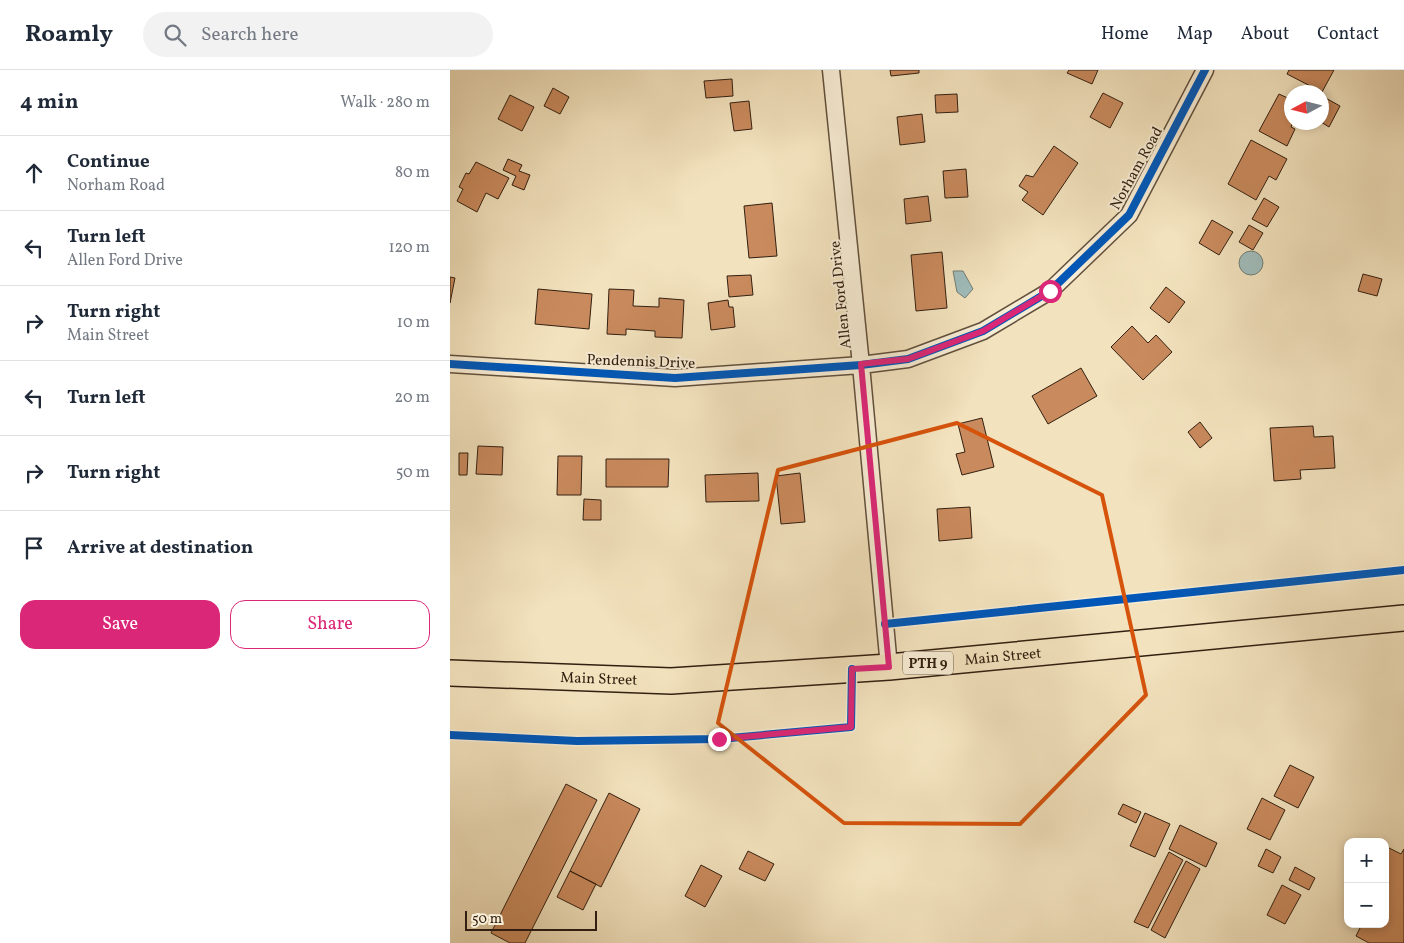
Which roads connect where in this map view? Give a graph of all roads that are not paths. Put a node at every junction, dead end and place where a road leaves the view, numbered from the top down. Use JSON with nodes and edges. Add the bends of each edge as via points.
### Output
{"nodes":[{"id":1,"x":831,"y":70,"type":"edge"},
{"id":2,"x":1205,"y":70,"type":"edge"},
{"id":3,"x":450,"y":364,"type":"edge"},
{"id":4,"x":861,"y":364,"type":"junction"},
{"id":5,"x":1404,"y":618,"type":"edge"},
{"id":6,"x":889,"y":667,"type":"junction"},
{"id":7,"x":450,"y":673,"type":"edge"}],
"edges":[{"from":1,"to":4,"type":"street","name":"Allen Ford Drive"},
{"from":2,"to":4,"type":"street","name":"Norham Road","via":[[1130,214],[1050,291],[983,331],[908,359]]},
{"from":3,"to":4,"type":"street","name":"Pendennis Drive","via":[[675,378]]},
{"from":4,"to":6,"type":"street","name":"Allen Ford Drive"},
{"from":5,"to":6,"type":"main road","name":"Main Street","number":"PTH 9"},
{"from":6,"to":7,"type":"main road","name":"Main Street","number":"PTH 9","via":[[671,681]]}]}
